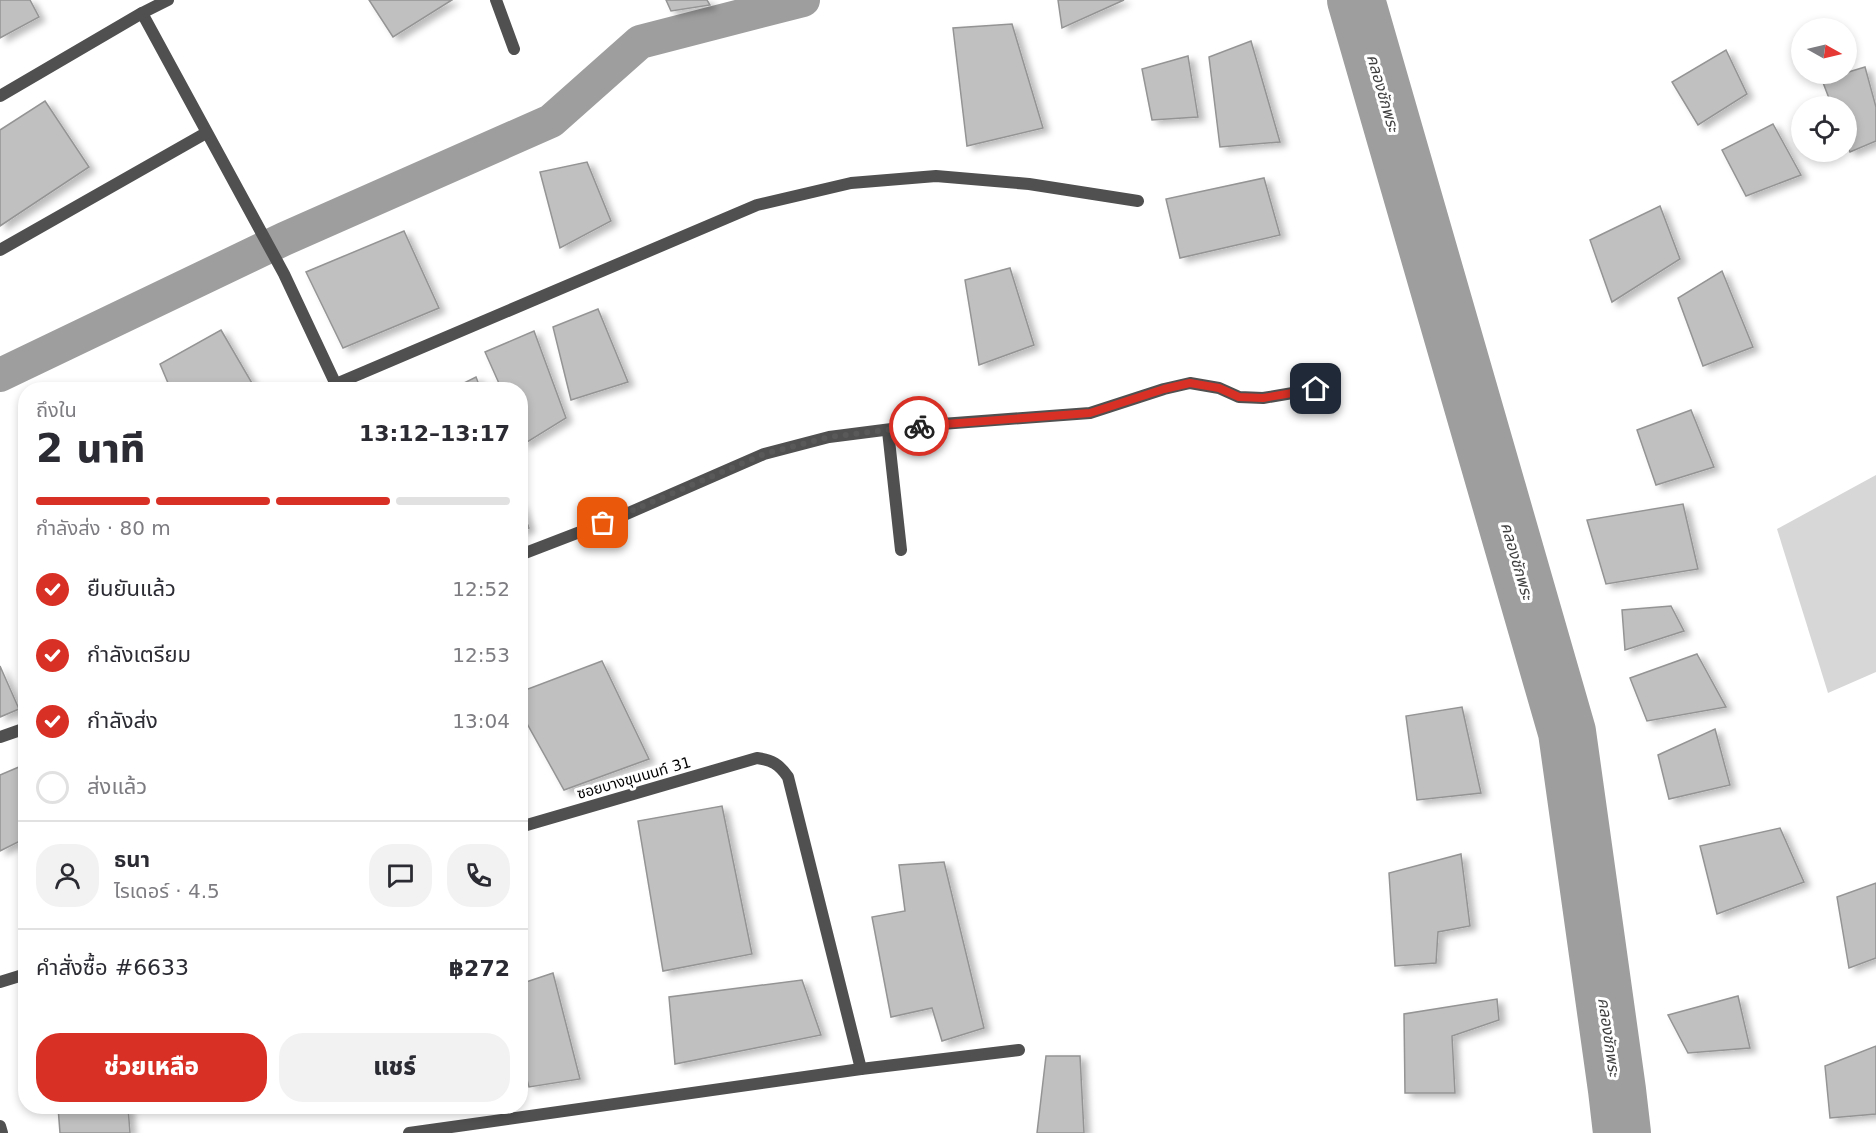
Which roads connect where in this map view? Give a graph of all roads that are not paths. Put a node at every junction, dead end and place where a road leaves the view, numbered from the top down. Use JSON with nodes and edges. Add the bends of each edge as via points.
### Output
{"nodes":[{"id":1,"x":168,"y":0,"type":"edge"},
{"id":2,"x":496,"y":0,"type":"edge"},
{"id":3,"x":142,"y":12,"type":"junction"},
{"id":4,"x":514,"y":49,"type":"dead end"},
{"id":5,"x":0,"y":96,"type":"edge"},
{"id":6,"x":206,"y":133,"type":"junction"},
{"id":7,"x":1138,"y":201,"type":"dead end"},
{"id":8,"x":0,"y":250,"type":"edge"},
{"id":9,"x":335,"y":382,"type":"edge"},
{"id":10,"x":349,"y":382,"type":"edge"},
{"id":11,"x":1316,"y":389,"type":"dead end"},
{"id":12,"x":888,"y":431,"type":"junction"},
{"id":13,"x":901,"y":550,"type":"dead end"},
{"id":14,"x":528,"y":552,"type":"edge"},
{"id":15,"x":18,"y":731,"type":"edge"},
{"id":16,"x":0,"y":737,"type":"edge"},
{"id":17,"x":528,"y":825,"type":"edge"},
{"id":18,"x":18,"y":976,"type":"edge"},
{"id":19,"x":0,"y":982,"type":"edge"},
{"id":20,"x":1019,"y":1050,"type":"dead end"},
{"id":21,"x":861,"y":1069,"type":"junction"},
{"id":22,"x":0,"y":1126,"type":"edge"},
{"id":23,"x":2,"y":1133,"type":"edge"},
{"id":24,"x":409,"y":1133,"type":"edge"}],
"edges":[{"from":1,"to":3,"type":"street"},
{"from":2,"to":4,"type":"street"},
{"from":3,"to":5,"type":"street"},
{"from":3,"to":6,"type":"street"},
{"from":6,"to":8,"type":"street"},
{"from":6,"to":9,"type":"street","via":[[284,274]]},
{"from":7,"to":10,"type":"street","via":[[1029,184],[936,176],[851,183],[757,205]]},
{"from":11,"to":12,"type":"street","via":[[1263,398],[1239,397],[1219,388],[1190,383],[1090,413]]},
{"from":12,"to":13,"type":"street"},
{"from":12,"to":14,"type":"street","via":[[829,437],[764,454]]},
{"from":15,"to":16,"type":"street"},
{"from":17,"to":21,"type":"street","name":"ซอยบางขุนนนท์ 31","via":[[757,758],[781,766],[788,777]]},
{"from":18,"to":19,"type":"street"},
{"from":20,"to":21,"type":"street"},
{"from":21,"to":24,"type":"street"},
{"from":22,"to":23,"type":"street"}]}
